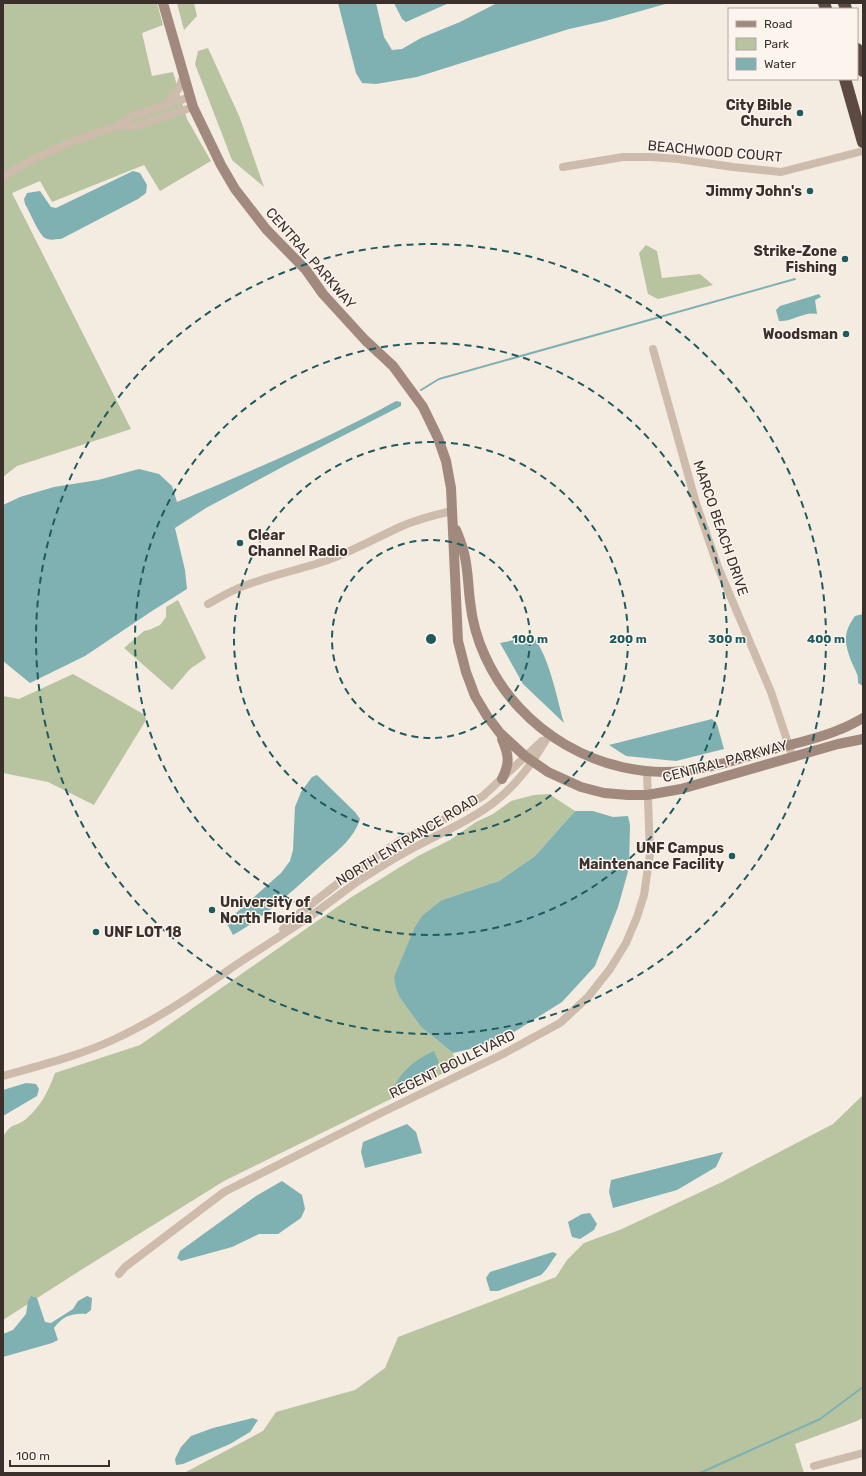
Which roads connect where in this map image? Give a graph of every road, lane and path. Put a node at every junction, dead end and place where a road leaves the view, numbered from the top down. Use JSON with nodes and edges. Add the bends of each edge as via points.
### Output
{"nodes":[{"id":1,"x":163,"y":3,"type":"edge"},
{"id":2,"x":858,"y":53,"type":"edge"},
{"id":3,"x":863,"y":71,"type":"edge"},
{"id":4,"x":184,"y":75,"type":"junction"},
{"id":5,"x":845,"y":80,"type":"edge"},
{"id":6,"x":190,"y":97,"type":"junction"},
{"id":7,"x":166,"y":104,"type":"junction"},
{"id":8,"x":193,"y":107,"type":"junction"},
{"id":9,"x":117,"y":126,"type":"junction"},
{"id":10,"x":863,"y":142,"type":"edge"},
{"id":11,"x":863,"y":151,"type":"edge"},
{"id":12,"x":563,"y":167,"type":"dead end"},
{"id":13,"x":3,"y":176,"type":"edge"},
{"id":14,"x":653,"y":349,"type":"dead end"},
{"id":15,"x":452,"y":514,"type":"junction"},
{"id":16,"x":208,"y":604,"type":"dead end"},
{"id":17,"x":863,"y":718,"type":"edge"},
{"id":18,"x":500,"y":733,"type":"junction"},
{"id":19,"x":549,"y":735,"type":"junction"},
{"id":20,"x":863,"y":739,"type":"edge"},
{"id":21,"x":789,"y":745,"type":"junction"},
{"id":22,"x":793,"y":758,"type":"junction"},
{"id":23,"x":529,"y":759,"type":"junction"},
{"id":24,"x":647,"y":772,"type":"junction"},
{"id":25,"x":502,"y":779,"type":"junction"},
{"id":26,"x":647,"y":794,"type":"junction"},
{"id":27,"x":374,"y":858,"type":"junction"},
{"id":28,"x":391,"y":861,"type":"junction"},
{"id":29,"x":266,"y":944,"type":"junction"},
{"id":30,"x":3,"y":1076,"type":"edge"},
{"id":31,"x":119,"y":1274,"type":"dead end"},
{"id":32,"x":863,"y":1453,"type":"edge"},
{"id":33,"x":814,"y":1466,"type":"dead end"}],
"edges":[{"from":1,"to":4,"type":"street","name":"CENTRAL PARKWAY"},
{"from":2,"to":3,"type":"highway"},
{"from":4,"to":6,"type":"street","name":"CENTRAL PARKWAY"},
{"from":4,"to":7,"type":"street","via":[[180,88]]},
{"from":5,"to":10,"type":"highway"},
{"from":6,"to":7,"type":"street"},
{"from":6,"to":8,"type":"street","name":"CENTRAL PARKWAY"},
{"from":7,"to":9,"type":"street","via":[[132,116]]},
{"from":8,"to":9,"type":"street","via":[[136,126]]},
{"from":8,"to":15,"type":"street","name":"CENTRAL PARKWAY","via":[[214,153],[235,189],[266,229],[306,270],[323,294],[393,366],[422,407],[438,438],[446,461]]},
{"from":9,"to":13,"type":"street","via":[[71,142]]},
{"from":11,"to":12,"type":"street","name":"BEACHWOOD COURT","via":[[781,172],[651,157],[623,157]]},
{"from":14,"to":21,"type":"street","name":"MARCO BEACH DRIVE","via":[[696,502],[718,567]]},
{"from":15,"to":16,"type":"street","via":[[425,518],[400,527],[329,560],[257,581]]},
{"from":15,"to":18,"type":"street","name":"CENTRAL PARKWAY","via":[[458,641],[475,696]]},
{"from":15,"to":19,"type":"street","name":"CENTRAL PARKWAY","via":[[464,552],[474,623],[485,656],[502,687],[515,704]]},
{"from":17,"to":21,"type":"street","name":"CENTRAL PARKWAY","via":[[841,729]]},
{"from":18,"to":23,"type":"street","name":"CENTRAL PARKWAY"},
{"from":18,"to":25,"type":"street","via":[[508,758]]},
{"from":19,"to":23,"type":"street","name":"NORTH ENTRANCE ROAD"},
{"from":19,"to":24,"type":"street","name":"CENTRAL PARKWAY","via":[[601,762]]},
{"from":20,"to":22,"type":"street","name":"CENTRAL PARKWAY"},
{"from":21,"to":22,"type":"street","name":"MARCO BEACH DRIVE"},
{"from":21,"to":24,"type":"street","name":"CENTRAL PARKWAY","via":[[701,769]]},
{"from":22,"to":26,"type":"street","name":"CENTRAL PARKWAY","via":[[681,789]]},
{"from":23,"to":25,"type":"street","name":"NORTH ENTRANCE ROAD"},
{"from":23,"to":26,"type":"street","name":"CENTRAL PARKWAY","via":[[548,772],[581,787],[604,792]]},
{"from":23,"to":28,"type":"street","name":"NORTH ENTRANCE ROAD","via":[[506,792],[473,817]]},
{"from":24,"to":26,"type":"street","name":"REGENT BOULEVARD"},
{"from":25,"to":27,"type":"street","name":"NORTH ENTRANCE ROAD","via":[[469,806],[401,840]]},
{"from":26,"to":31,"type":"street","name":"REGENT BOULEVARD","via":[[650,854],[644,894],[637,917],[626,943],[610,969],[588,996],[560,1023],[503,1054],[224,1192]]},
{"from":27,"to":28,"type":"street","via":[[378,861]]},
{"from":27,"to":29,"type":"street","name":"NORTH ENTRANCE ROAD","via":[[311,904]]},
{"from":28,"to":29,"type":"street","name":"NORTH ENTRANCE ROAD"},
{"from":29,"to":30,"type":"street","name":"NORTH ENTRANCE ROAD","via":[[192,996],[135,1030],[101,1046]]},
{"from":32,"to":33,"type":"street"}]}
